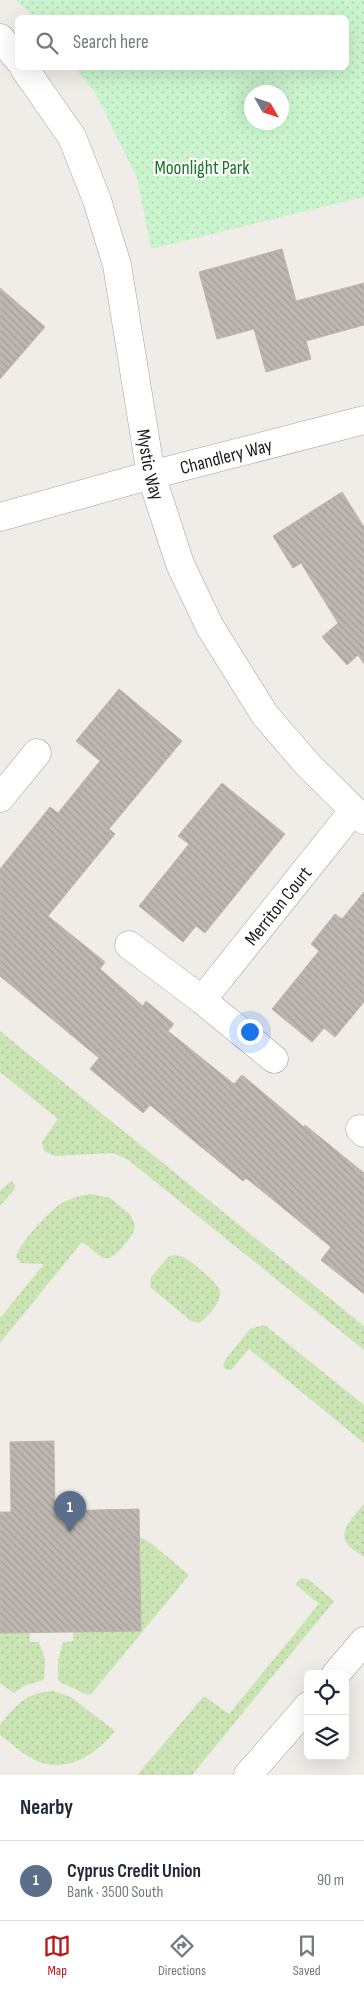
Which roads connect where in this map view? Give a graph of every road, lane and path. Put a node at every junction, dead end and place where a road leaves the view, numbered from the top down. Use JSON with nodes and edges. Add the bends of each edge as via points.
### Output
{"nodes":[{"id":1,"x":0,"y":38,"type":"edge"},
{"id":2,"x":15,"y":56,"type":"edge"},
{"id":3,"x":25,"y":70,"type":"edge"},
{"id":4,"x":364,"y":420,"type":"edge"},
{"id":5,"x":151,"y":475,"type":"junction"},
{"id":6,"x":1,"y":514,"type":"edge"},
{"id":7,"x":38,"y":753,"type":"dead end"},
{"id":8,"x":0,"y":798,"type":"edge"},
{"id":9,"x":359,"y":816,"type":"edge"},
{"id":10,"x":129,"y":945,"type":"dead end"},
{"id":11,"x":202,"y":1000,"type":"junction"},
{"id":12,"x":274,"y":1059,"type":"dead end"},
{"id":13,"x":364,"y":1641,"type":"edge"},
{"id":14,"x":339,"y":1670,"type":"edge"},
{"id":15,"x":304,"y":1711,"type":"edge"},
{"id":16,"x":248,"y":1775,"type":"edge"}],
"edges":[{"from":1,"to":2,"type":"street"},
{"from":3,"to":5,"type":"street","name":"Mystic Way","via":[[72,137],[97,200],[117,265]]},
{"from":4,"to":5,"type":"street","name":"Chandlery Way"},
{"from":5,"to":6,"type":"street","name":"Chandlery Way"},
{"from":5,"to":9,"type":"street","name":"Mystic Way","via":[[180,564],[210,627],[266,715],[308,765]]},
{"from":7,"to":8,"type":"street"},
{"from":9,"to":11,"type":"street","name":"Merriton Court"},
{"from":10,"to":11,"type":"street"},
{"from":11,"to":12,"type":"street"},
{"from":13,"to":14,"type":"street"},
{"from":15,"to":16,"type":"street"}]}
